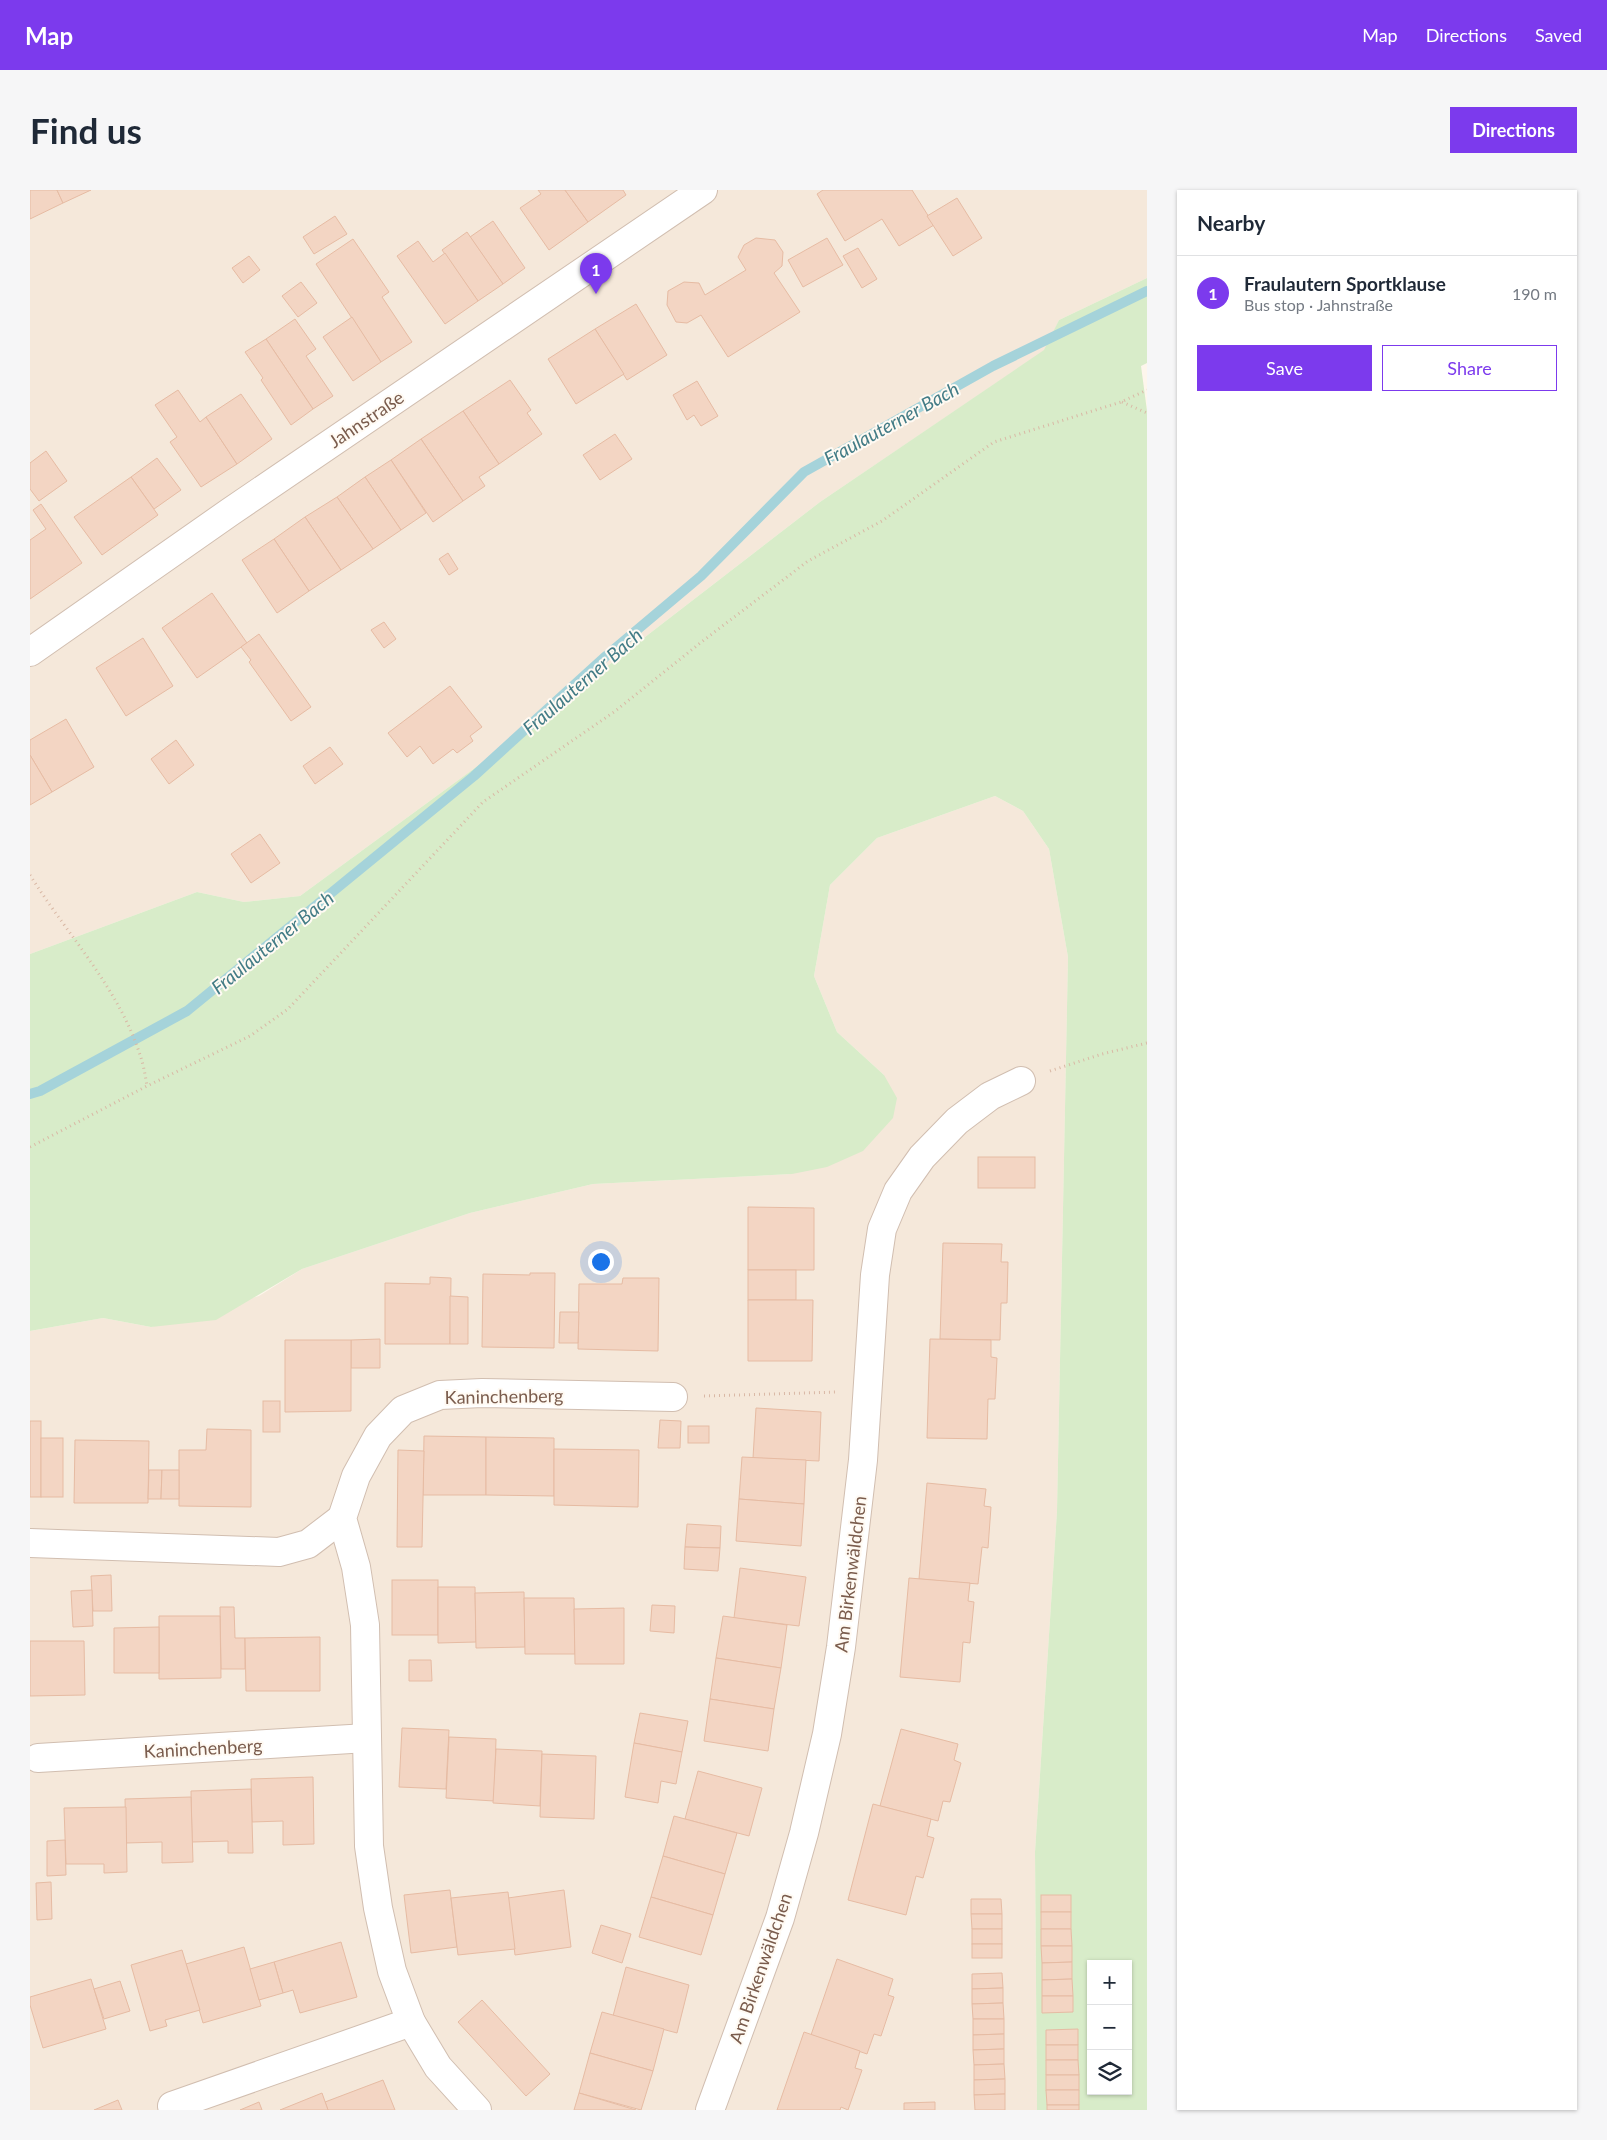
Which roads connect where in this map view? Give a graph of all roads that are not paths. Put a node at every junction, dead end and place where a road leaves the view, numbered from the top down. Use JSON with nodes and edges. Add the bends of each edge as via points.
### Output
{"nodes":[{"id":1,"x":703,"y":190,"type":"edge"},
{"id":2,"x":30,"y":652,"type":"edge"},
{"id":3,"x":1020,"y":1081,"type":"road end"},
{"id":4,"x":673,"y":1397,"type":"road end"},
{"id":5,"x":342,"y":1518,"type":"junction"},
{"id":6,"x":30,"y":1544,"type":"edge"},
{"id":7,"x":367,"y":1738,"type":"junction"},
{"id":8,"x":38,"y":1758,"type":"dead end"},
{"id":9,"x":411,"y":2022,"type":"junction"},
{"id":10,"x":172,"y":2106,"type":"dead end"},
{"id":11,"x":477,"y":2110,"type":"edge"},
{"id":12,"x":710,"y":2110,"type":"edge"}],
"edges":[{"from":1,"to":2,"type":"street","name":"Jahnstraße"},
{"from":3,"to":12,"type":"street","name":"Am Birkenwäldchen","via":[[990,1096],[957,1121],[922,1157],[898,1191],[882,1229],[875,1275],[864,1460],[827,1734],[780,1918]]},
{"from":4,"to":5,"type":"street","name":"Kaninchenberg","via":[[440,1395],[403,1410],[378,1436],[356,1476]]},
{"from":5,"to":6,"type":"street","via":[[308,1544],[279,1552]]},
{"from":5,"to":7,"type":"street","via":[[356,1566],[365,1625]]},
{"from":7,"to":8,"type":"street","name":"Kaninchenberg"},
{"from":7,"to":9,"type":"street","via":[[369,1846],[378,1908],[392,1971]]},
{"from":9,"to":10,"type":"street"},
{"from":9,"to":11,"type":"street","via":[[438,2067]]}]}
